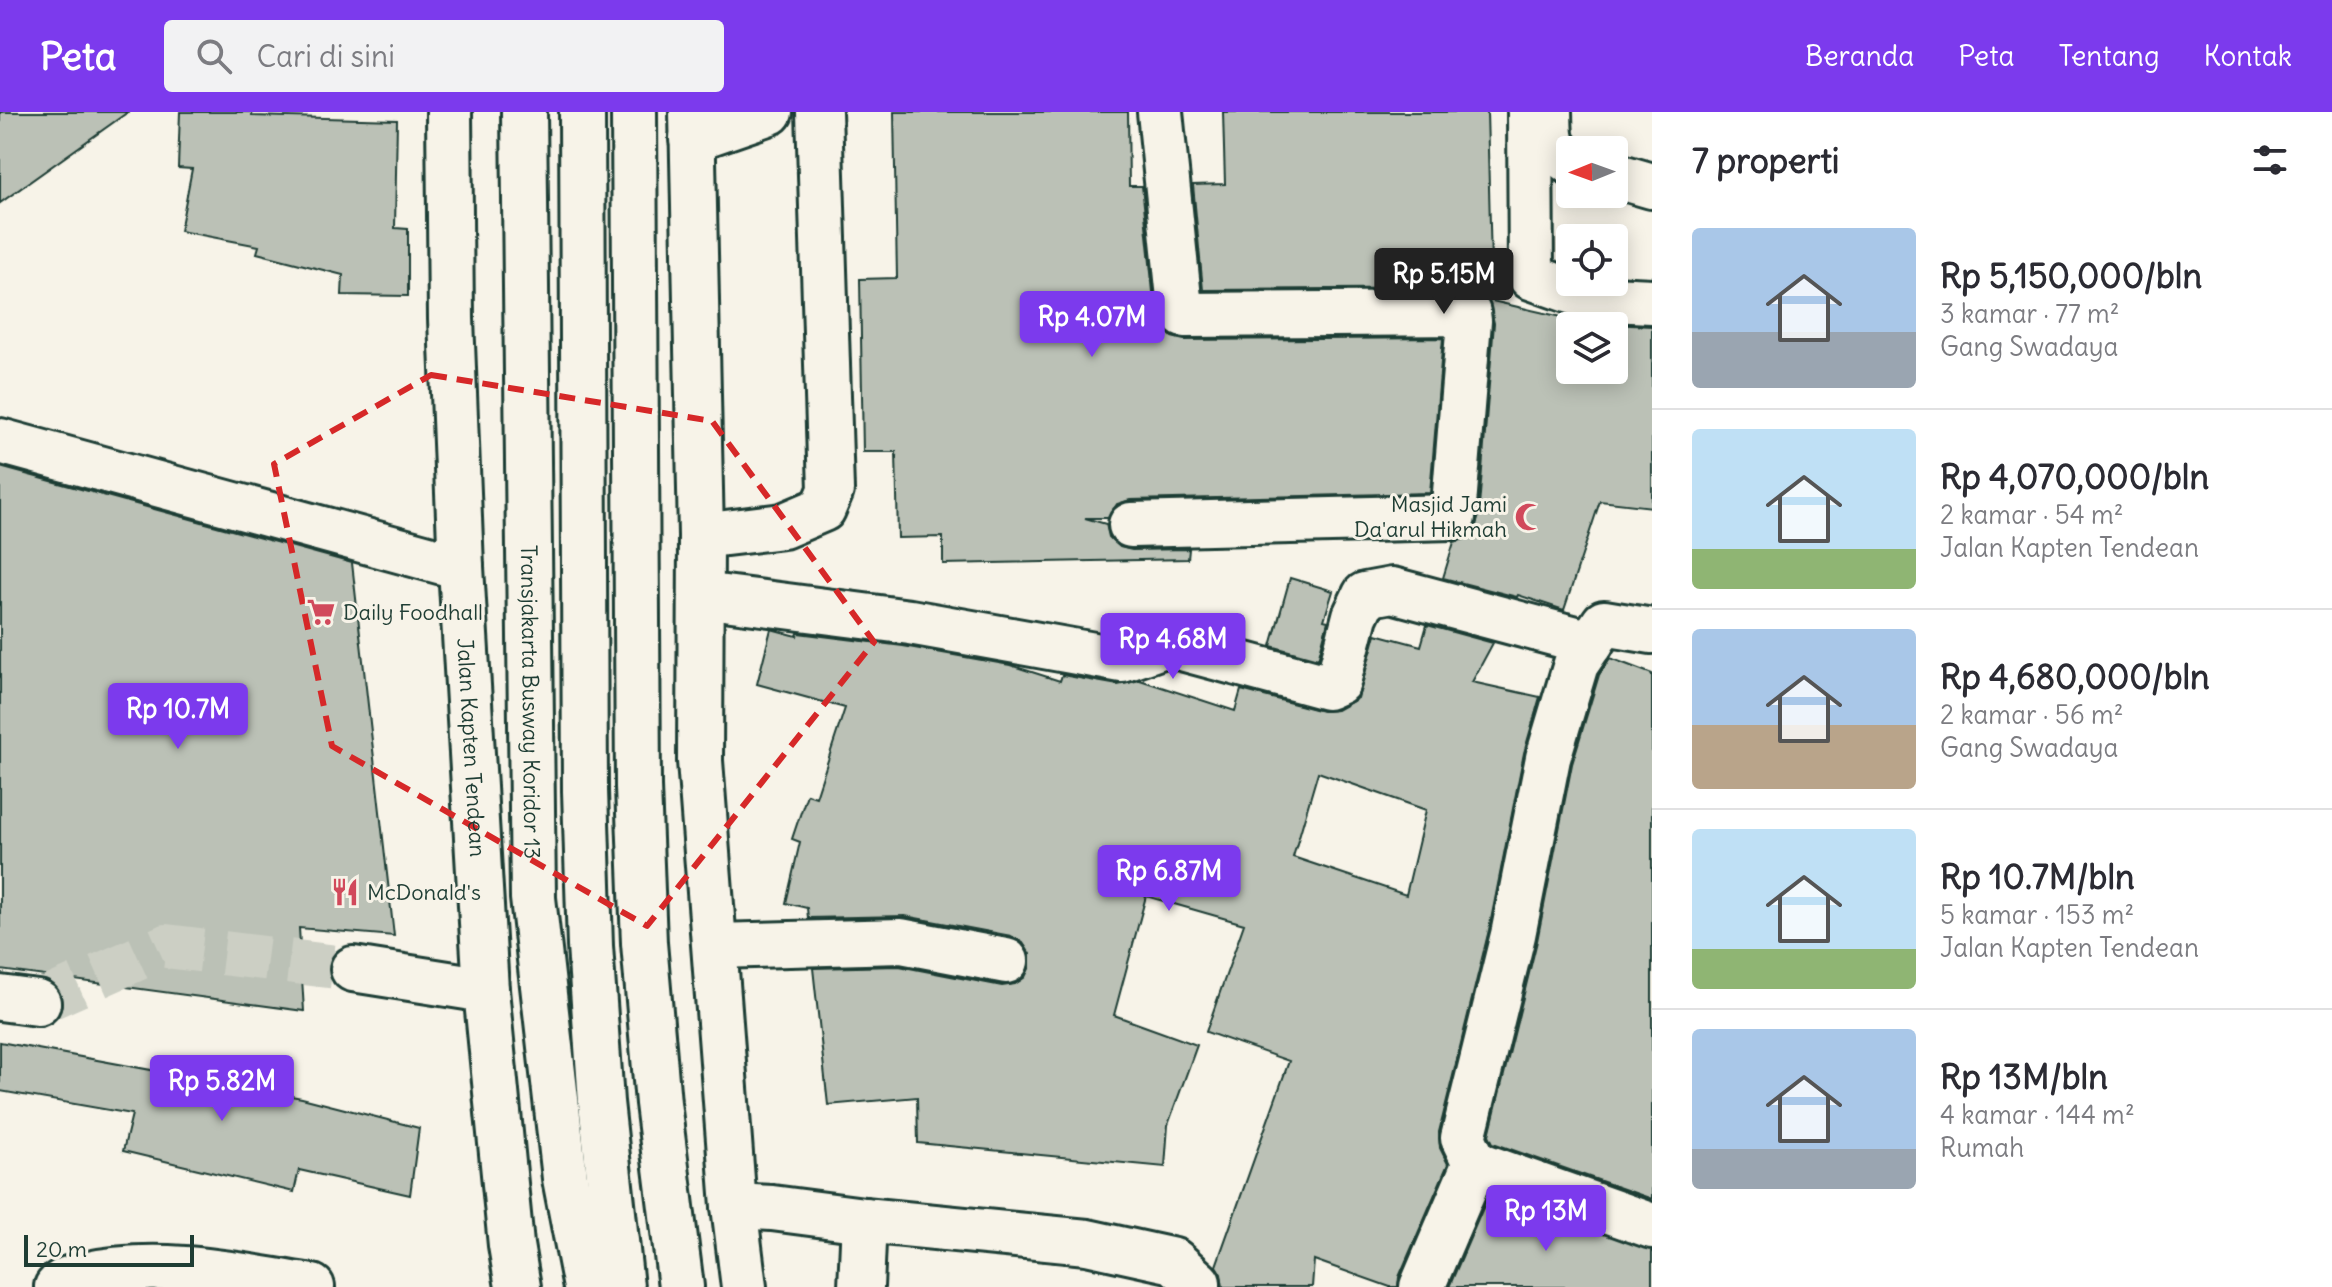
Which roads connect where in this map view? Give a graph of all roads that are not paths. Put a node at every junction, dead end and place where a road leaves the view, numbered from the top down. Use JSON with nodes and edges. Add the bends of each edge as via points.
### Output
{"nodes":[{"id":1,"x":449,"y":112,"type":"edge"},
{"id":2,"x":524,"y":112,"type":"edge"},
{"id":3,"x":582,"y":112,"type":"edge"},
{"id":4,"x":634,"y":112,"type":"edge"},
{"id":5,"x":770,"y":112,"type":"edge"},
{"id":6,"x":819,"y":112,"type":"edge"},
{"id":7,"x":1160,"y":112,"type":"edge"},
{"id":8,"x":1530,"y":112,"type":"edge"},
{"id":9,"x":1549,"y":112,"type":"edge"},
{"id":10,"x":692,"y":126,"type":"edge"},
{"id":11,"x":1556,"y":150,"type":"edge"},
{"id":12,"x":1628,"y":179,"type":"edge"},
{"id":13,"x":1652,"y":186,"type":"edge"},
{"id":14,"x":1652,"y":301,"type":"edge"},
{"id":15,"x":0,"y":441,"type":"edge"},
{"id":16,"x":1131,"y":525,"type":"dead end"},
{"id":17,"x":701,"y":536,"type":"junction"},
{"id":18,"x":461,"y":567,"type":"junction"},
{"id":19,"x":701,"y":595,"type":"junction"},
{"id":20,"x":1652,"y":631,"type":"edge"},
{"id":21,"x":1598,"y":633,"type":"junction"},
{"id":22,"x":715,"y":946,"type":"junction"},
{"id":23,"x":1006,"y":961,"type":"dead end"},
{"id":24,"x":353,"y":969,"type":"tunnel mouth"},
{"id":25,"x":486,"y":990,"type":"junction"},
{"id":26,"x":1475,"y":1163,"type":"junction"},
{"id":27,"x":734,"y":1206,"type":"junction"},
{"id":28,"x":864,"y":1220,"type":"junction"},
{"id":29,"x":1652,"y":1226,"type":"edge"},
{"id":30,"x":57,"y":1287,"type":"edge"},
{"id":31,"x":312,"y":1287,"type":"edge"},
{"id":32,"x":518,"y":1287,"type":"edge"},
{"id":33,"x":586,"y":1287,"type":"edge"},
{"id":34,"x":621,"y":1287,"type":"edge"},
{"id":35,"x":681,"y":1287,"type":"edge"},
{"id":36,"x":744,"y":1287,"type":"edge"},
{"id":37,"x":861,"y":1287,"type":"edge"},
{"id":38,"x":1198,"y":1287,"type":"edge"},
{"id":39,"x":1422,"y":1287,"type":"edge"}],
"edges":[{"from":1,"to":18,"type":"main road","name":"Jalan Kapten Tendean"},
{"from":2,"to":33,"type":"main road","name":"Transjakarta Busway Koridor 13","via":[[533,898],[565,1178]]},
{"from":3,"to":34,"type":"main road","via":[[590,946]]},
{"from":4,"to":35,"type":"main road","via":[[638,787],[644,943]]},
{"from":5,"to":10,"type":"main road"},
{"from":6,"to":17,"type":"main road","via":[[831,490],[823,509],[783,526]]},
{"from":7,"to":16,"type":"main road","via":[[1184,315],[1468,313],[1469,321],[1453,517]]},
{"from":8,"to":14,"type":"main road","via":[[1531,277],[1590,298]]},
{"from":9,"to":11,"type":"main road","via":[[1550,142]]},
{"from":10,"to":17,"type":"main road"},
{"from":12,"to":13,"type":"main road"},
{"from":15,"to":18,"type":"main road"},
{"from":17,"to":19,"type":"main road"},
{"from":18,"to":25,"type":"main road","name":"Jalan Kapten Tendean"},
{"from":19,"to":21,"type":"main road","via":[[910,622],[1122,660],[1167,644],[1327,687],[1338,682],[1365,595],[1392,590]]},
{"from":19,"to":22,"type":"main road","via":[[700,761]]},
{"from":20,"to":21,"type":"main road"},
{"from":21,"to":26,"type":"main road","via":[[1576,664],[1548,758],[1513,935],[1463,1138]]},
{"from":22,"to":23,"type":"main road","via":[[901,941]]},
{"from":22,"to":27,"type":"main road"},
{"from":24,"to":25,"type":"main road"},
{"from":25,"to":32,"type":"main road","name":"Jalan Kapten Tendean"},
{"from":26,"to":29,"type":"main road"},
{"from":26,"to":39,"type":"main road"},
{"from":27,"to":28,"type":"main road"},
{"from":27,"to":36,"type":"main road"},
{"from":28,"to":37,"type":"main road"},
{"from":28,"to":38,"type":"main road","via":[[1087,1242],[1174,1261]]},
{"from":30,"to":31,"type":"main road","via":[[63,1280],[111,1269],[193,1268]]}]}
